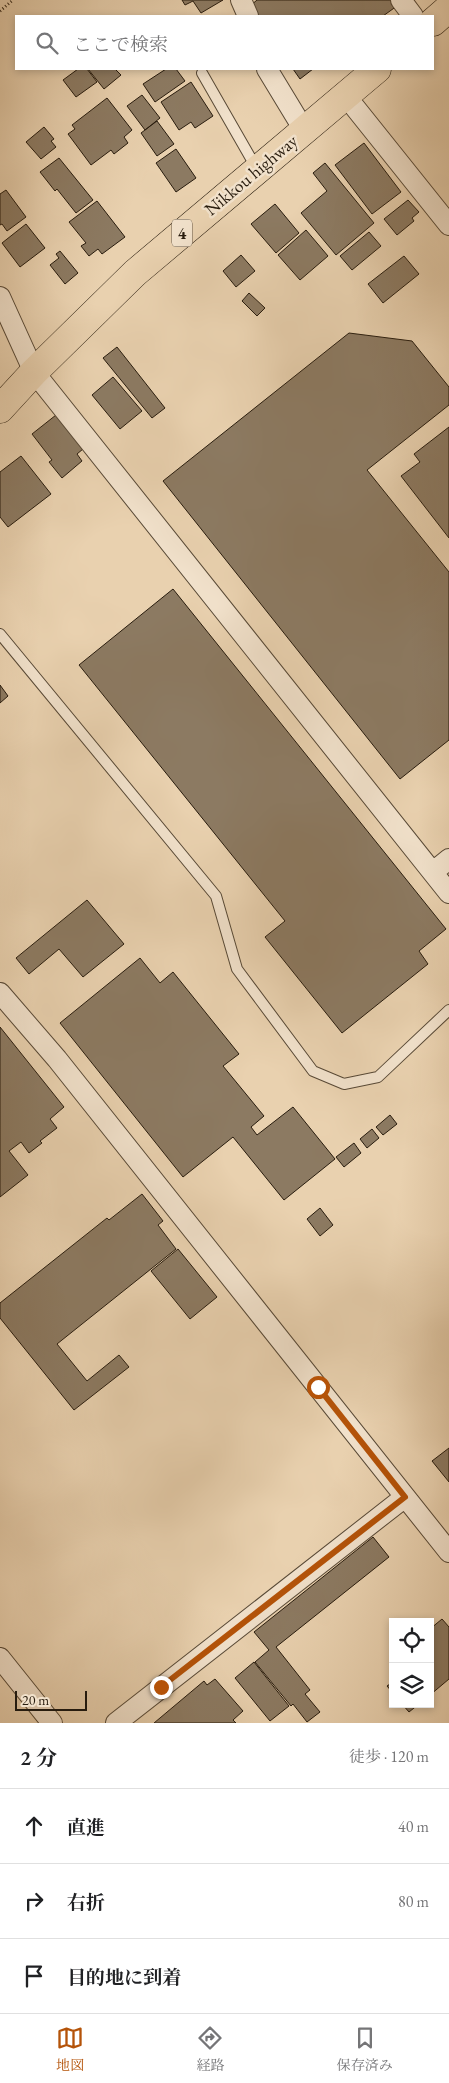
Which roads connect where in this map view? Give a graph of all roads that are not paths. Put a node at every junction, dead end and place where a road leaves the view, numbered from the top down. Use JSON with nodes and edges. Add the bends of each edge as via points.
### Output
{"nodes":[{"id":1,"x":242,"y":0,"type":"edge"},
{"id":2,"x":401,"y":0,"type":"edge"},
{"id":3,"x":449,"y":8,"type":"edge"},
{"id":4,"x":248,"y":15,"type":"edge"},
{"id":5,"x":412,"y":15,"type":"edge"},
{"id":6,"x":434,"y":21,"type":"edge"},
{"id":7,"x":269,"y":70,"type":"edge"},
{"id":8,"x":376,"y":70,"type":"edge"},
{"id":9,"x":202,"y":72,"type":"dead end"},
{"id":10,"x":345,"y":96,"type":"junction"},
{"id":11,"x":304,"y":130,"type":"junction"},
{"id":12,"x":257,"y":169,"type":"junction"},
{"id":13,"x":449,"y":225,"type":"edge"},
{"id":14,"x":0,"y":297,"type":"edge"},
{"id":15,"x":34,"y":372,"type":"junction"},
{"id":16,"x":0,"y":409,"type":"edge"},
{"id":17,"x":0,"y":634,"type":"edge"},
{"id":18,"x":449,"y":858,"type":"edge"},
{"id":19,"x":432,"y":872,"type":"junction"},
{"id":20,"x":449,"y":892,"type":"edge"},
{"id":21,"x":0,"y":993,"type":"edge"},
{"id":22,"x":449,"y":1010,"type":"edge"},
{"id":23,"x":405,"y":1497,"type":"junction"},
{"id":24,"x":449,"y":1552,"type":"edge"},
{"id":25,"x":0,"y":1658,"type":"edge"},
{"id":26,"x":52,"y":1723,"type":"edge"},
{"id":27,"x":116,"y":1723,"type":"edge"}],
"edges":[{"from":1,"to":4,"type":"street"},
{"from":2,"to":5,"type":"street"},
{"from":3,"to":6,"type":"highway"},
{"from":7,"to":11,"type":"street"},
{"from":8,"to":10,"type":"highway","name":"Nikkou highway","number":"4"},
{"from":9,"to":12,"type":"lane"},
{"from":10,"to":11,"type":"highway","name":"Nikkou highway","number":"4"},
{"from":10,"to":13,"type":"street"},
{"from":11,"to":12,"type":"highway","name":"Nikkou highway","number":"4"},
{"from":12,"to":15,"type":"highway","name":"Nikkou highway","number":"4","via":[[136,272]]},
{"from":14,"to":15,"type":"street"},
{"from":15,"to":16,"type":"highway","name":"Nikkou highway","number":"4"},
{"from":15,"to":19,"type":"street"},
{"from":17,"to":22,"type":"lane","via":[[216,896],[237,969],[313,1071],[344,1084],[378,1077]]},
{"from":18,"to":19,"type":"street"},
{"from":19,"to":20,"type":"street"},
{"from":21,"to":23,"type":"street","via":[[57,1058]]},
{"from":23,"to":24,"type":"street"},
{"from":23,"to":27,"type":"street"},
{"from":25,"to":26,"type":"street"}]}
